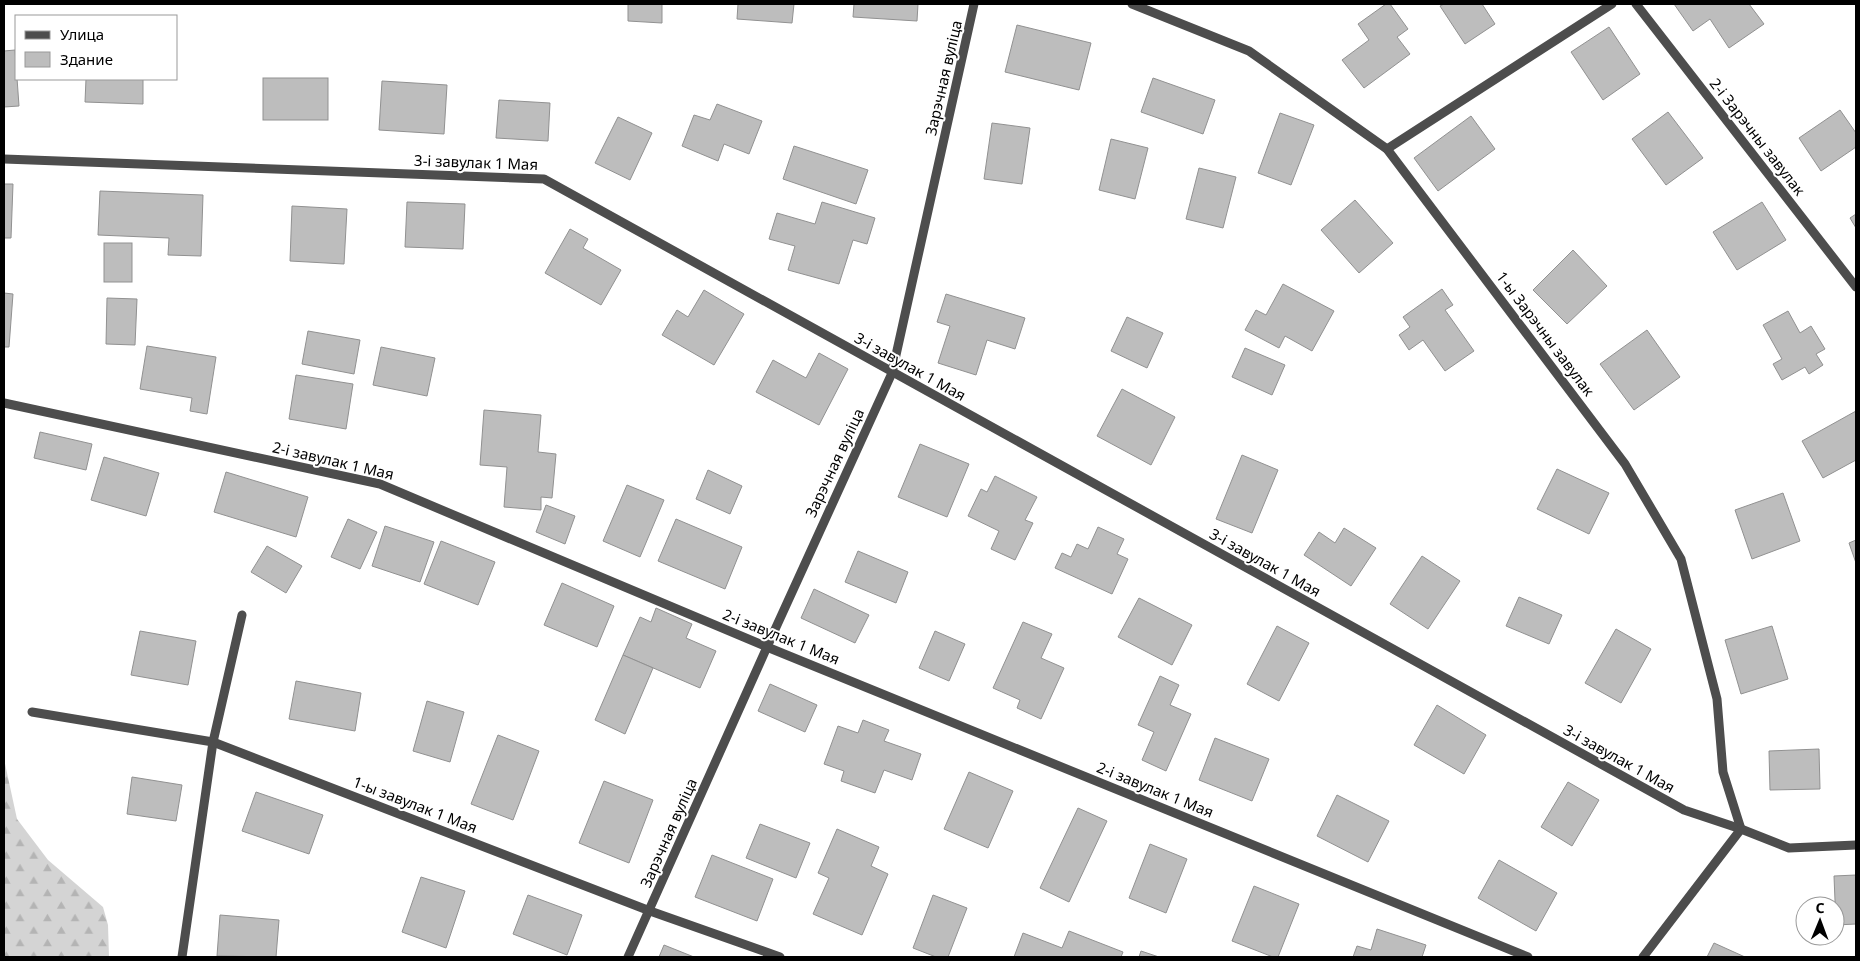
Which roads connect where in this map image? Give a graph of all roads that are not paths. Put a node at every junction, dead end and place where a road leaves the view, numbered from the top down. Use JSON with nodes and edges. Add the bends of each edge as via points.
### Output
{"nodes":[{"id":1,"x":974,"y":4,"type":"edge"},
{"id":2,"x":1132,"y":4,"type":"edge"},
{"id":3,"x":1612,"y":4,"type":"edge"},
{"id":4,"x":1636,"y":4,"type":"edge"},
{"id":5,"x":1387,"y":149,"type":"junction"},
{"id":6,"x":4,"y":159,"type":"edge"},
{"id":7,"x":1856,"y":287,"type":"edge"},
{"id":8,"x":892,"y":372,"type":"junction"},
{"id":9,"x":4,"y":403,"type":"edge"},
{"id":10,"x":242,"y":615,"type":"dead end"},
{"id":11,"x":767,"y":646,"type":"junction"},
{"id":12,"x":32,"y":712,"type":"dead end"},
{"id":13,"x":213,"y":742,"type":"junction"},
{"id":14,"x":1741,"y":829,"type":"junction"},
{"id":15,"x":1856,"y":845,"type":"edge"},
{"id":16,"x":650,"y":911,"type":"junction"},
{"id":17,"x":182,"y":957,"type":"edge"},
{"id":18,"x":628,"y":957,"type":"edge"},
{"id":19,"x":780,"y":957,"type":"edge"},
{"id":20,"x":1528,"y":957,"type":"edge"},
{"id":21,"x":1644,"y":957,"type":"edge"}],
"edges":[{"from":1,"to":8,"type":"street","name":"Зарэчная вуліца"},
{"from":2,"to":5,"type":"street","name":"1-ы Зарэчны завулак","via":[[1249,51]]},
{"from":3,"to":5,"type":"street"},
{"from":4,"to":7,"type":"street","name":"2-і Зарэчны завулак"},
{"from":5,"to":14,"type":"street","name":"1-ы Зарэчны завулак","via":[[1625,464],[1681,558],[1717,699],[1723,772]]},
{"from":6,"to":8,"type":"street","name":"3-і завулак 1 Мая","via":[[544,179]]},
{"from":8,"to":11,"type":"street","name":"Зарэчная вуліца"},
{"from":8,"to":14,"type":"street","name":"3-і завулак 1 Мая","via":[[1684,810]]},
{"from":9,"to":11,"type":"street","name":"2-і завулак 1 Мая","via":[[380,484]]},
{"from":10,"to":13,"type":"street"},
{"from":11,"to":16,"type":"street","name":"Зарэчная вуліца"},
{"from":11,"to":20,"type":"street","name":"2-і завулак 1 Мая"},
{"from":12,"to":13,"type":"street","name":"1-ы завулак 1 Мая"},
{"from":13,"to":16,"type":"street","name":"1-ы завулак 1 Мая"},
{"from":13,"to":17,"type":"street"},
{"from":14,"to":15,"type":"street","name":"3-і завулак 1 Мая","via":[[1789,848]]},
{"from":14,"to":21,"type":"street"},
{"from":16,"to":18,"type":"street","name":"Зарэчная вуліца"},
{"from":16,"to":19,"type":"street","name":"1-ы завулак 1 Мая"}]}
